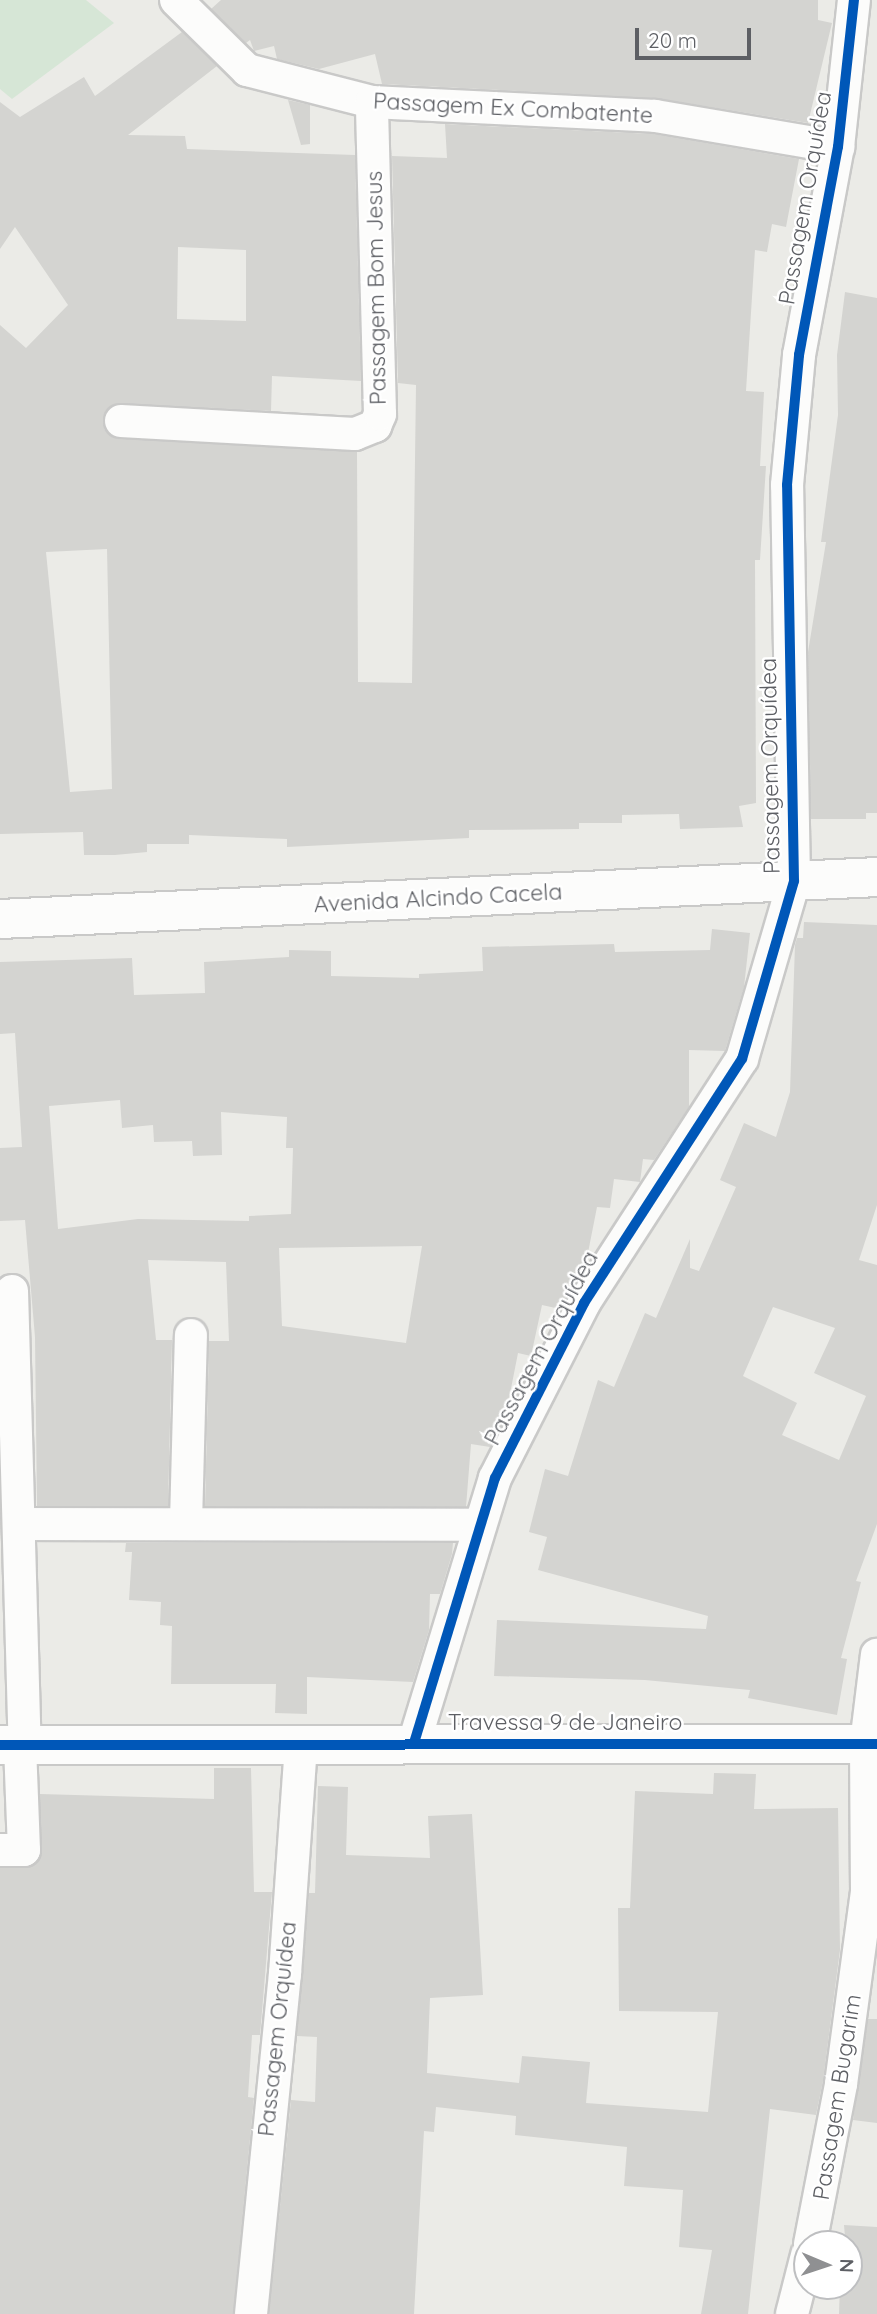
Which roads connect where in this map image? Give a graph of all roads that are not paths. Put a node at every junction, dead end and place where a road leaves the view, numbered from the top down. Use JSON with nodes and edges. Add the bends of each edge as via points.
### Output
{"nodes":[{"id":1,"x":176,"y":0,"type":"edge"},
{"id":2,"x":854,"y":0,"type":"edge"},
{"id":3,"x":372,"y":102,"type":"junction"},
{"id":4,"x":838,"y":147,"type":"junction"},
{"id":5,"x":121,"y":421,"type":"dead end"},
{"id":6,"x":877,"y":877,"type":"edge"},
{"id":7,"x":794,"y":881,"type":"junction"},
{"id":8,"x":0,"y":919,"type":"edge"},
{"id":9,"x":12,"y":1291,"type":"dead end"},
{"id":10,"x":191,"y":1335,"type":"dead end"},
{"id":11,"x":186,"y":1523,"type":"junction"},
{"id":12,"x":20,"y":1524,"type":"junction"},
{"id":13,"x":477,"y":1525,"type":"junction"},
{"id":14,"x":877,"y":1656,"type":"edge"},
{"id":15,"x":300,"y":1743,"type":"junction"},
{"id":16,"x":414,"y":1743,"type":"junction"},
{"id":17,"x":15,"y":1744,"type":"edge"},
{"id":18,"x":871,"y":1744,"type":"edge"},
{"id":19,"x":0,"y":1850,"type":"edge"},
{"id":20,"x":813,"y":2230,"type":"edge"},
{"id":21,"x":251,"y":2314,"type":"edge"}],
"edges":[{"from":1,"to":3,"type":"street","name":"Passagem Ex Combatente","via":[[247,71]]},
{"from":2,"to":4,"type":"street","name":"Passagem Orquídea"},
{"from":3,"to":4,"type":"street","name":"Passagem Ex Combatente","via":[[655,116]]},
{"from":3,"to":5,"type":"street","name":"Passagem Bom Jesus","via":[[380,414],[375,426],[355,434]]},
{"from":4,"to":7,"type":"street","name":"Passagem Orquídea","via":[[799,355],[787,485]]},
{"from":6,"to":7,"type":"main road","name":"Avenida Alcindo Cacela"},
{"from":7,"to":8,"type":"main road","name":"Avenida Alcindo Cacela"},
{"from":7,"to":13,"type":"street","name":"Passagem Orquídea","via":[[742,1059],[584,1303]]},
{"from":9,"to":12,"type":"street"},
{"from":10,"to":11,"type":"street"},
{"from":11,"to":12,"type":"street"},
{"from":11,"to":13,"type":"street"},
{"from":12,"to":17,"type":"street"},
{"from":13,"to":16,"type":"street","name":"Passagem Orquídea"},
{"from":14,"to":18,"type":"street","name":"Passagem Bugarim"},
{"from":15,"to":16,"type":"main road","name":"Travessa 9 de Janeiro"},
{"from":15,"to":17,"type":"main road","name":"Travessa 9 de Janeiro"},
{"from":15,"to":21,"type":"street","name":"Passagem Orquídea","via":[[285,1974]]},
{"from":16,"to":18,"type":"main road","name":"Travessa 9 de Janeiro"},
{"from":17,"to":19,"type":"street","via":[[24,1850]]},
{"from":18,"to":20,"type":"street","name":"Passagem Bugarim","via":[[867,1891],[841,2084]]}]}
